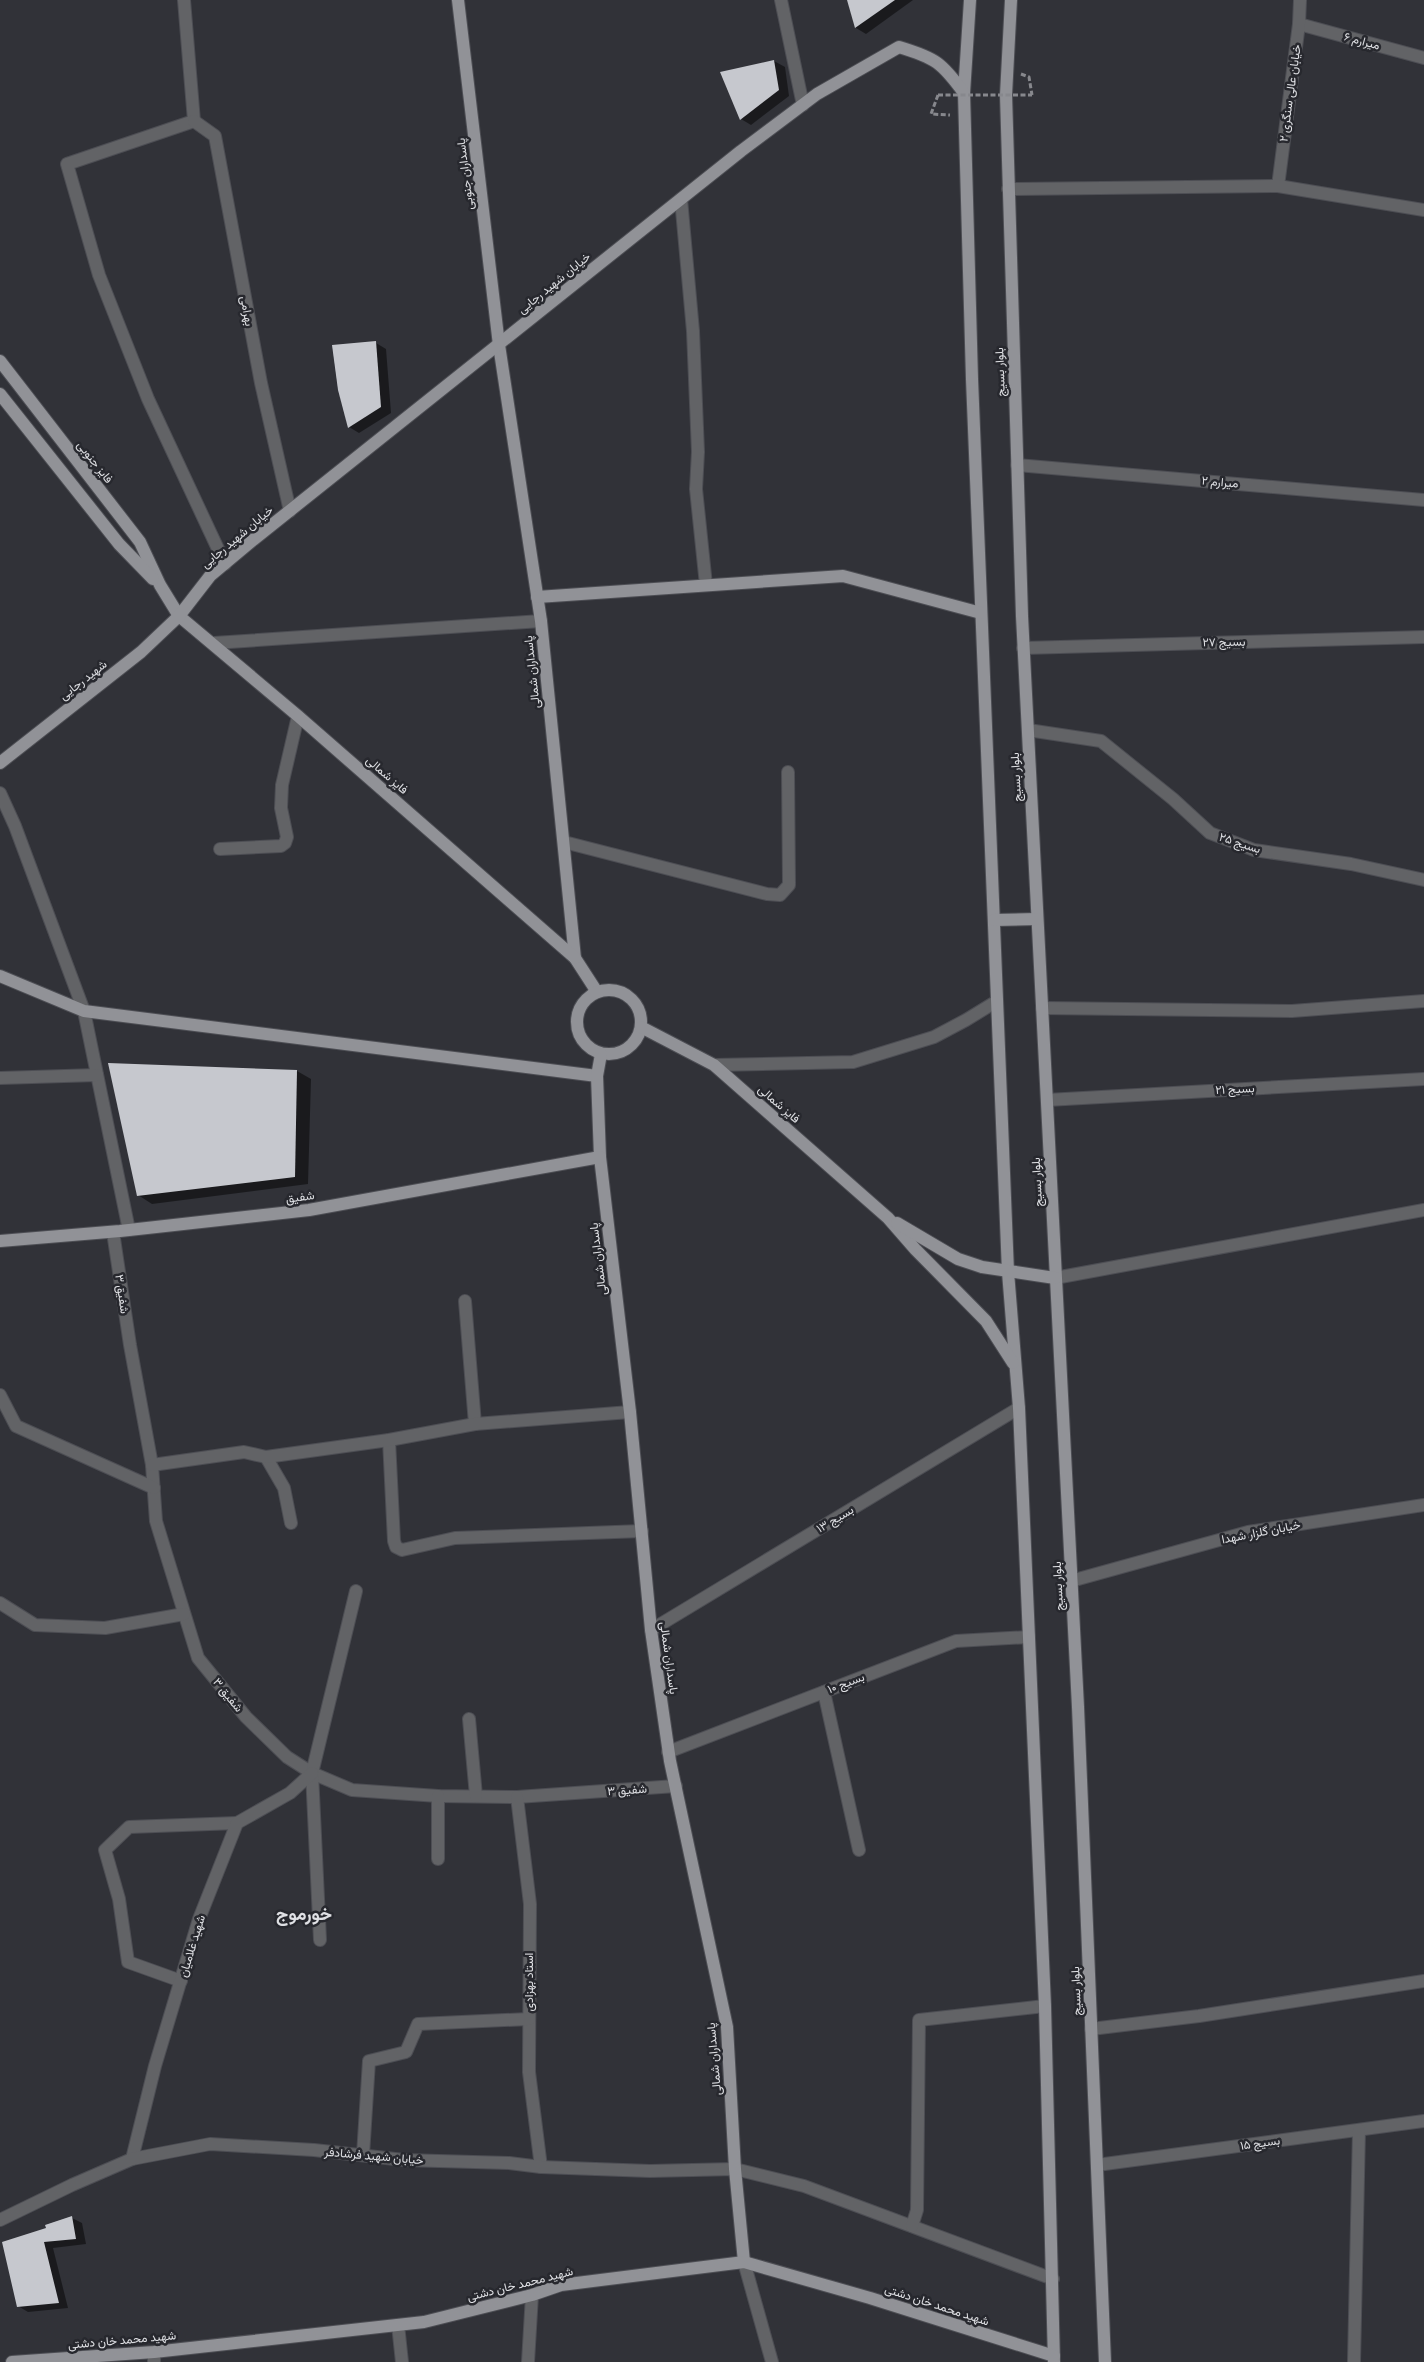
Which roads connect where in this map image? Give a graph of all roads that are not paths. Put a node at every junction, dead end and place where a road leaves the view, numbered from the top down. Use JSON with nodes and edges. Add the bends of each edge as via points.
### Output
{"nodes":[{"id":1,"x":184,"y":0,"type":"edge"},
{"id":2,"x":458,"y":0,"type":"edge"},
{"id":3,"x":781,"y":0,"type":"edge"},
{"id":4,"x":970,"y":0,"type":"edge"},
{"id":5,"x":1011,"y":0,"type":"edge"},
{"id":6,"x":1300,"y":0,"type":"edge"},
{"id":7,"x":1299,"y":24,"type":"junction"},
{"id":8,"x":1424,"y":58,"type":"edge"},
{"id":9,"x":964,"y":93,"type":"junction"},
{"id":10,"x":803,"y":105,"type":"junction"},
{"id":11,"x":194,"y":121,"type":"junction"},
{"id":12,"x":1278,"y":186,"type":"junction"},
{"id":13,"x":1008,"y":189,"type":"junction"},
{"id":14,"x":681,"y":199,"type":"junction"},
{"id":15,"x":1424,"y":210,"type":"edge"},
{"id":16,"x":499,"y":345,"type":"junction"},
{"id":17,"x":0,"y":361,"type":"edge"},
{"id":18,"x":0,"y":394,"type":"edge"},
{"id":19,"x":1017,"y":465,"type":"junction"},
{"id":20,"x":1424,"y":500,"type":"edge"},
{"id":21,"x":290,"y":511,"type":"junction"},
{"id":22,"x":225,"y":564,"type":"junction"},
{"id":23,"x":160,"y":585,"type":"junction"},
{"id":24,"x":706,"y":585,"type":"junction"},
{"id":25,"x":537,"y":597,"type":"junction"},
{"id":26,"x":981,"y":613,"type":"junction"},
{"id":27,"x":180,"y":616,"type":"junction"},
{"id":28,"x":541,"y":620,"type":"junction"},
{"id":29,"x":1424,"y":637,"type":"edge"},
{"id":30,"x":214,"y":643,"type":"junction"},
{"id":31,"x":1024,"y":648,"type":"junction"},
{"id":32,"x":298,"y":716,"type":"junction"},
{"id":33,"x":1028,"y":730,"type":"junction"},
{"id":34,"x":0,"y":763,"type":"edge"},
{"id":35,"x":788,"y":772,"type":"dead end"},
{"id":36,"x":0,"y":793,"type":"edge"},
{"id":37,"x":564,"y":842,"type":"junction"},
{"id":38,"x":220,"y":849,"type":"dead end"},
{"id":39,"x":1424,"y":880,"type":"edge"},
{"id":40,"x":994,"y":920,"type":"junction"},
{"id":41,"x":1038,"y":920,"type":"junction"},
{"id":42,"x":576,"y":958,"type":"junction"},
{"id":43,"x":0,"y":976,"type":"edge"},
{"id":44,"x":597,"y":992,"type":"junction"},
{"id":45,"x":998,"y":1001,"type":"junction"},
{"id":46,"x":1424,"y":1001,"type":"edge"},
{"id":47,"x":1042,"y":1008,"type":"junction"},
{"id":48,"x":84,"y":1011,"type":"junction"},
{"id":49,"x":642,"y":1027,"type":"junction"},
{"id":50,"x":602,"y":1054,"type":"junction"},
{"id":51,"x":714,"y":1065,"type":"junction"},
{"id":52,"x":97,"y":1075,"type":"junction"},
{"id":53,"x":597,"y":1076,"type":"junction"},
{"id":54,"x":0,"y":1078,"type":"edge"},
{"id":55,"x":1424,"y":1079,"type":"edge"},
{"id":56,"x":1047,"y":1100,"type":"junction"},
{"id":57,"x":600,"y":1157,"type":"junction"},
{"id":58,"x":1424,"y":1210,"type":"edge"},
{"id":59,"x":888,"y":1218,"type":"junction"},
{"id":60,"x":129,"y":1230,"type":"junction"},
{"id":61,"x":113,"y":1232,"type":"junction"},
{"id":62,"x":0,"y":1242,"type":"edge"},
{"id":63,"x":1008,"y":1272,"type":"junction"},
{"id":64,"x":1055,"y":1278,"type":"junction"},
{"id":65,"x":465,"y":1301,"type":"dead end"},
{"id":66,"x":1017,"y":1370,"type":"junction"},
{"id":67,"x":0,"y":1395,"type":"edge"},
{"id":68,"x":1019,"y":1408,"type":"junction"},
{"id":69,"x":630,"y":1412,"type":"junction"},
{"id":70,"x":475,"y":1424,"type":"junction"},
{"id":71,"x":389,"y":1440,"type":"junction"},
{"id":72,"x":266,"y":1457,"type":"junction"},
{"id":73,"x":152,"y":1465,"type":"junction"},
{"id":74,"x":154,"y":1488,"type":"junction"},
{"id":75,"x":1424,"y":1505,"type":"edge"},
{"id":76,"x":291,"y":1523,"type":"dead end"},
{"id":77,"x":642,"y":1531,"type":"junction"},
{"id":78,"x":1071,"y":1581,"type":"junction"},
{"id":79,"x":356,"y":1591,"type":"dead end"},
{"id":80,"x":0,"y":1603,"type":"edge"},
{"id":81,"x":184,"y":1614,"type":"junction"},
{"id":82,"x":651,"y":1630,"type":"junction"},
{"id":83,"x":1029,"y":1637,"type":"junction"},
{"id":84,"x":824,"y":1692,"type":"junction"},
{"id":85,"x":469,"y":1720,"type":"dead end"},
{"id":86,"x":668,"y":1752,"type":"junction"},
{"id":87,"x":312,"y":1773,"type":"junction"},
{"id":88,"x":676,"y":1786,"type":"junction"},
{"id":89,"x":438,"y":1796,"type":"junction"},
{"id":90,"x":476,"y":1796,"type":"junction"},
{"id":91,"x":517,"y":1797,"type":"junction"},
{"id":92,"x":237,"y":1823,"type":"junction"},
{"id":93,"x":859,"y":1850,"type":"dead end"},
{"id":94,"x":438,"y":1859,"type":"dead end"},
{"id":95,"x":320,"y":1940,"type":"dead end"},
{"id":96,"x":181,"y":1981,"type":"junction"},
{"id":97,"x":1424,"y":1981,"type":"edge"},
{"id":98,"x":1045,"y":2006,"type":"junction"},
{"id":99,"x":529,"y":2019,"type":"junction"},
{"id":100,"x":1091,"y":2029,"type":"junction"},
{"id":101,"x":1424,"y":2121,"type":"edge"},
{"id":102,"x":1359,"y":2130,"type":"junction"},
{"id":103,"x":363,"y":2155,"type":"junction"},
{"id":104,"x":132,"y":2160,"type":"junction"},
{"id":105,"x":1097,"y":2165,"type":"junction"},
{"id":106,"x":541,"y":2167,"type":"junction"},
{"id":107,"x":735,"y":2169,"type":"junction"},
{"id":108,"x":0,"y":2220,"type":"edge"},
{"id":109,"x":912,"y":2226,"type":"junction"},
{"id":110,"x":744,"y":2262,"type":"junction"},
{"id":111,"x":1053,"y":2279,"type":"junction"},
{"id":112,"x":532,"y":2295,"type":"junction"},
{"id":113,"x":398,"y":2325,"type":"junction"},
{"id":114,"x":154,"y":2357,"type":"edge"},
{"id":115,"x":1054,"y":2359,"type":"edge"},
{"id":116,"x":12,"y":2362,"type":"edge"},
{"id":117,"x":402,"y":2362,"type":"edge"},
{"id":118,"x":528,"y":2362,"type":"edge"},
{"id":119,"x":772,"y":2362,"type":"edge"},
{"id":120,"x":1105,"y":2362,"type":"edge"},
{"id":121,"x":1354,"y":2362,"type":"edge"}],
"edges":[{"from":1,"to":11,"type":"street"},
{"from":2,"to":16,"type":"main road","name":"پاسداران جنوبی"},
{"from":3,"to":10,"type":"street"},
{"from":4,"to":9,"type":"main road"},
{"from":5,"to":13,"type":"main road","name":"بلوار بسیج","via":[[1006,95]]},
{"from":6,"to":7,"type":"street","name":"خیابان عالی سنگری ۲"},
{"from":7,"to":8,"type":"street","name":"میرارم ۶"},
{"from":7,"to":12,"type":"street","name":"خیابان عالی سنگری ۲"},
{"from":9,"to":10,"type":"main road","name":"خیابان شهید رجایی","via":[[945,67],[924,55],[899,47]]},
{"from":9,"to":26,"type":"main road"},
{"from":10,"to":14,"type":"main road","name":"خیابان شهید رجایی"},
{"from":11,"to":21,"type":"street","name":"بهرامی","via":[[215,136],[261,383]]},
{"from":11,"to":22,"type":"street","via":[[67,164],[99,275],[148,399]]},
{"from":12,"to":13,"type":"street"},
{"from":12,"to":15,"type":"street"},
{"from":13,"to":19,"type":"main road","name":"بلوار بسیج"},
{"from":14,"to":16,"type":"main road","name":"خیابان شهید رجایی"},
{"from":14,"to":24,"type":"street","via":[[693,331],[698,452],[696,489]]},
{"from":16,"to":21,"type":"main road","name":"خیابان شهید رجایی"},
{"from":16,"to":25,"type":"main road","name":"پاسداران شمالی"},
{"from":17,"to":23,"type":"main road","name":"فایز جنوبی","via":[[140,542]]},
{"from":18,"to":23,"type":"main road","name":"فایز جنوبی","via":[[119,544]]},
{"from":19,"to":20,"type":"street","name":"میرارم ۲"},
{"from":19,"to":31,"type":"main road","name":"بلوار بسیج"},
{"from":21,"to":22,"type":"main road","name":"خیابان شهید رجایی"},
{"from":22,"to":27,"type":"main road","name":"خیابان شهید رجایی","via":[[210,576]]},
{"from":23,"to":27,"type":"main road","name":"فایز جنوبی"},
{"from":24,"to":25,"type":"main road"},
{"from":24,"to":26,"type":"main road","via":[[843,576]]},
{"from":25,"to":28,"type":"main road","name":"پاسداران شمالی"},
{"from":26,"to":40,"type":"main road"},
{"from":27,"to":30,"type":"main road","name":"فایز شمالی"},
{"from":27,"to":34,"type":"main road","name":"شهید رجایی","via":[[141,652]]},
{"from":28,"to":30,"type":"street"},
{"from":28,"to":37,"type":"main road","name":"پاسداران شمالی"},
{"from":29,"to":31,"type":"street","name":"بسیج ۲۷"},
{"from":30,"to":32,"type":"main road","name":"فایز شمالی"},
{"from":31,"to":33,"type":"main road","name":"بلوار بسیج"},
{"from":32,"to":38,"type":"street","via":[[282,785],[285,843],[281,846]]},
{"from":32,"to":42,"type":"main road","name":"فایز شمالی"},
{"from":33,"to":39,"type":"street","name":"بسیج ۲۵","via":[[1100,741],[1210,833],[1254,850],[1351,864]]},
{"from":33,"to":41,"type":"main road","name":"بلوار بسیج"},
{"from":35,"to":37,"type":"street","via":[[789,885],[780,895]]},
{"from":36,"to":48,"type":"street"},
{"from":37,"to":42,"type":"main road","name":"پاسداران شمالی"},
{"from":40,"to":41,"type":"main road"},
{"from":40,"to":45,"type":"main road"},
{"from":41,"to":47,"type":"main road","name":"بلوار بسیج"},
{"from":42,"to":44,"type":"main road","name":"پاسداران شمالی"},
{"from":43,"to":48,"type":"main road"},
{"from":44,"to":49,"type":"main road","via":[[611,990],[624,993],[641,1014]]},
{"from":44,"to":50,"type":"main road","via":[[579,1011],[577,1024],[580,1037],[589,1048]]},
{"from":45,"to":51,"type":"street","via":[[934,1037],[853,1062]]},
{"from":45,"to":63,"type":"main road"},
{"from":46,"to":47,"type":"street","via":[[1292,1011]]},
{"from":47,"to":56,"type":"main road","name":"بلوار بسیج"},
{"from":48,"to":52,"type":"street"},
{"from":48,"to":53,"type":"main road"},
{"from":49,"to":50,"type":"main road","via":[[637,1040],[628,1049]]},
{"from":49,"to":51,"type":"main road","name":"فایز شمالی"},
{"from":50,"to":53,"type":"main road","name":"پاسداران شمالی"},
{"from":51,"to":59,"type":"main road","name":"فایز شمالی"},
{"from":52,"to":54,"type":"street"},
{"from":52,"to":60,"type":"street"},
{"from":53,"to":57,"type":"main road","name":"پاسداران شمالی"},
{"from":55,"to":56,"type":"street","name":"بسیج ۲۱"},
{"from":56,"to":64,"type":"main road","name":"بلوار بسیج"},
{"from":57,"to":60,"type":"main road","name":"شفیق","via":[[309,1210]]},
{"from":57,"to":69,"type":"main road","name":"پاسداران شمالی"},
{"from":58,"to":64,"type":"street"},
{"from":59,"to":63,"type":"main road","name":"فایز شمالی","via":[[958,1259]]},
{"from":59,"to":66,"type":"main road","name":"فایز شمالی","via":[[986,1321]]},
{"from":60,"to":61,"type":"main road","name":"شفیق"},
{"from":61,"to":62,"type":"main road","name":"شفیق"},
{"from":61,"to":73,"type":"street","name":"شفیق ۳"},
{"from":63,"to":64,"type":"main road","name":"فایز شمالی"},
{"from":63,"to":66,"type":"main road"},
{"from":64,"to":78,"type":"main road","name":"بلوار بسیج"},
{"from":65,"to":70,"type":"street"},
{"from":66,"to":68,"type":"main road"},
{"from":67,"to":74,"type":"street","via":[[16,1426]]},
{"from":68,"to":82,"type":"street","name":"بسیج ۱۳"},
{"from":68,"to":83,"type":"main road"},
{"from":69,"to":70,"type":"street"},
{"from":69,"to":77,"type":"main road","name":"پاسداران شمالی"},
{"from":70,"to":71,"type":"street"},
{"from":71,"to":72,"type":"street"},
{"from":71,"to":77,"type":"street","via":[[394,1541],[402,1550],[455,1538]]},
{"from":72,"to":73,"type":"street","via":[[244,1452]]},
{"from":72,"to":76,"type":"street","via":[[284,1488]]},
{"from":73,"to":74,"type":"street","name":"شفیق ۳"},
{"from":74,"to":81,"type":"street","name":"شفیق ۳","via":[[156,1521]]},
{"from":75,"to":78,"type":"street","name":"خیابان گلزار شهدا","via":[[1248,1532]]},
{"from":77,"to":82,"type":"main road","name":"پاسداران شمالی"},
{"from":78,"to":100,"type":"main road","name":"بلوار بسیج"},
{"from":79,"to":87,"type":"street"},
{"from":80,"to":81,"type":"street","via":[[35,1625],[105,1628]]},
{"from":81,"to":87,"type":"street","name":"شفیق ۳","via":[[198,1658],[246,1717],[288,1757]]},
{"from":82,"to":86,"type":"main road","name":"پاسداران شمالی"},
{"from":83,"to":84,"type":"street","name":"بسیج ۱۰","via":[[956,1642]]},
{"from":83,"to":98,"type":"main road"},
{"from":84,"to":86,"type":"street","name":"بسیج ۱۰"},
{"from":84,"to":93,"type":"street"},
{"from":85,"to":90,"type":"street"},
{"from":86,"to":88,"type":"main road","name":"پاسداران شمالی"},
{"from":87,"to":89,"type":"street","name":"شفیق ۳","via":[[352,1790]]},
{"from":87,"to":92,"type":"street","via":[[290,1793]]},
{"from":87,"to":95,"type":"street"},
{"from":88,"to":91,"type":"street","name":"شفیق ۳"},
{"from":88,"to":107,"type":"main road","name":"پاسداران شمالی","via":[[726,2027]]},
{"from":89,"to":90,"type":"street","name":"شفیق ۳"},
{"from":89,"to":94,"type":"street"},
{"from":90,"to":91,"type":"street","name":"شفیق ۳"},
{"from":91,"to":99,"type":"street","name":"استاد بهزادی","via":[[530,1904]]},
{"from":92,"to":96,"type":"street","name":"شهید غلامیان","via":[[202,1910]]},
{"from":92,"to":96,"type":"street","via":[[129,1826],[105,1850],[119,1899],[128,1962]]},
{"from":96,"to":104,"type":"street","name":"شهید غلامیان"},
{"from":97,"to":100,"type":"street","via":[[1199,2016]]},
{"from":98,"to":109,"type":"street","via":[[919,2020],[917,2210]]},
{"from":98,"to":111,"type":"main road"},
{"from":99,"to":103,"type":"street","via":[[418,2024],[406,2052],[369,2061]]},
{"from":99,"to":106,"type":"street","name":"استاد بهزادی","via":[[530,2072]]},
{"from":100,"to":105,"type":"main road","name":"بلوار بسیج"},
{"from":101,"to":102,"type":"street","name":"بسیج ۱۵"},
{"from":102,"to":105,"type":"street","name":"بسیج ۱۵"},
{"from":102,"to":121,"type":"street"},
{"from":103,"to":104,"type":"street","name":"خیابان شهید فرشادفر","via":[[210,2144]]},
{"from":103,"to":106,"type":"street","name":"خیابان شهید فرشادفر"},
{"from":104,"to":108,"type":"street","name":"خیابان شهید فرشادفر"},
{"from":105,"to":120,"type":"main road","name":"بلوار بسیج"},
{"from":106,"to":107,"type":"street","name":"خیابان شهید فرشادفر","via":[[650,2171]]},
{"from":107,"to":109,"type":"street","name":"خیابان شهید فرشادفر","via":[[804,2186]]},
{"from":107,"to":110,"type":"main road","name":"پاسداران شمالی"},
{"from":109,"to":111,"type":"street","name":"خیابان شهید فرشادفر"},
{"from":110,"to":112,"type":"main road","name":"شهید محمد خان دشتی","via":[[561,2285]]},
{"from":110,"to":115,"type":"main road","name":"شهید محمد خان دشتی","via":[[870,2298]]},
{"from":110,"to":119,"type":"street"},
{"from":111,"to":115,"type":"main road"},
{"from":112,"to":113,"type":"main road","name":"شهید محمد خان دشتی","via":[[424,2322]]},
{"from":112,"to":118,"type":"street"},
{"from":113,"to":114,"type":"main road","name":"شهید محمد خان دشتی"},
{"from":113,"to":117,"type":"street"},
{"from":114,"to":116,"type":"main road","name":"شهید محمد خان دشتی"}]}
